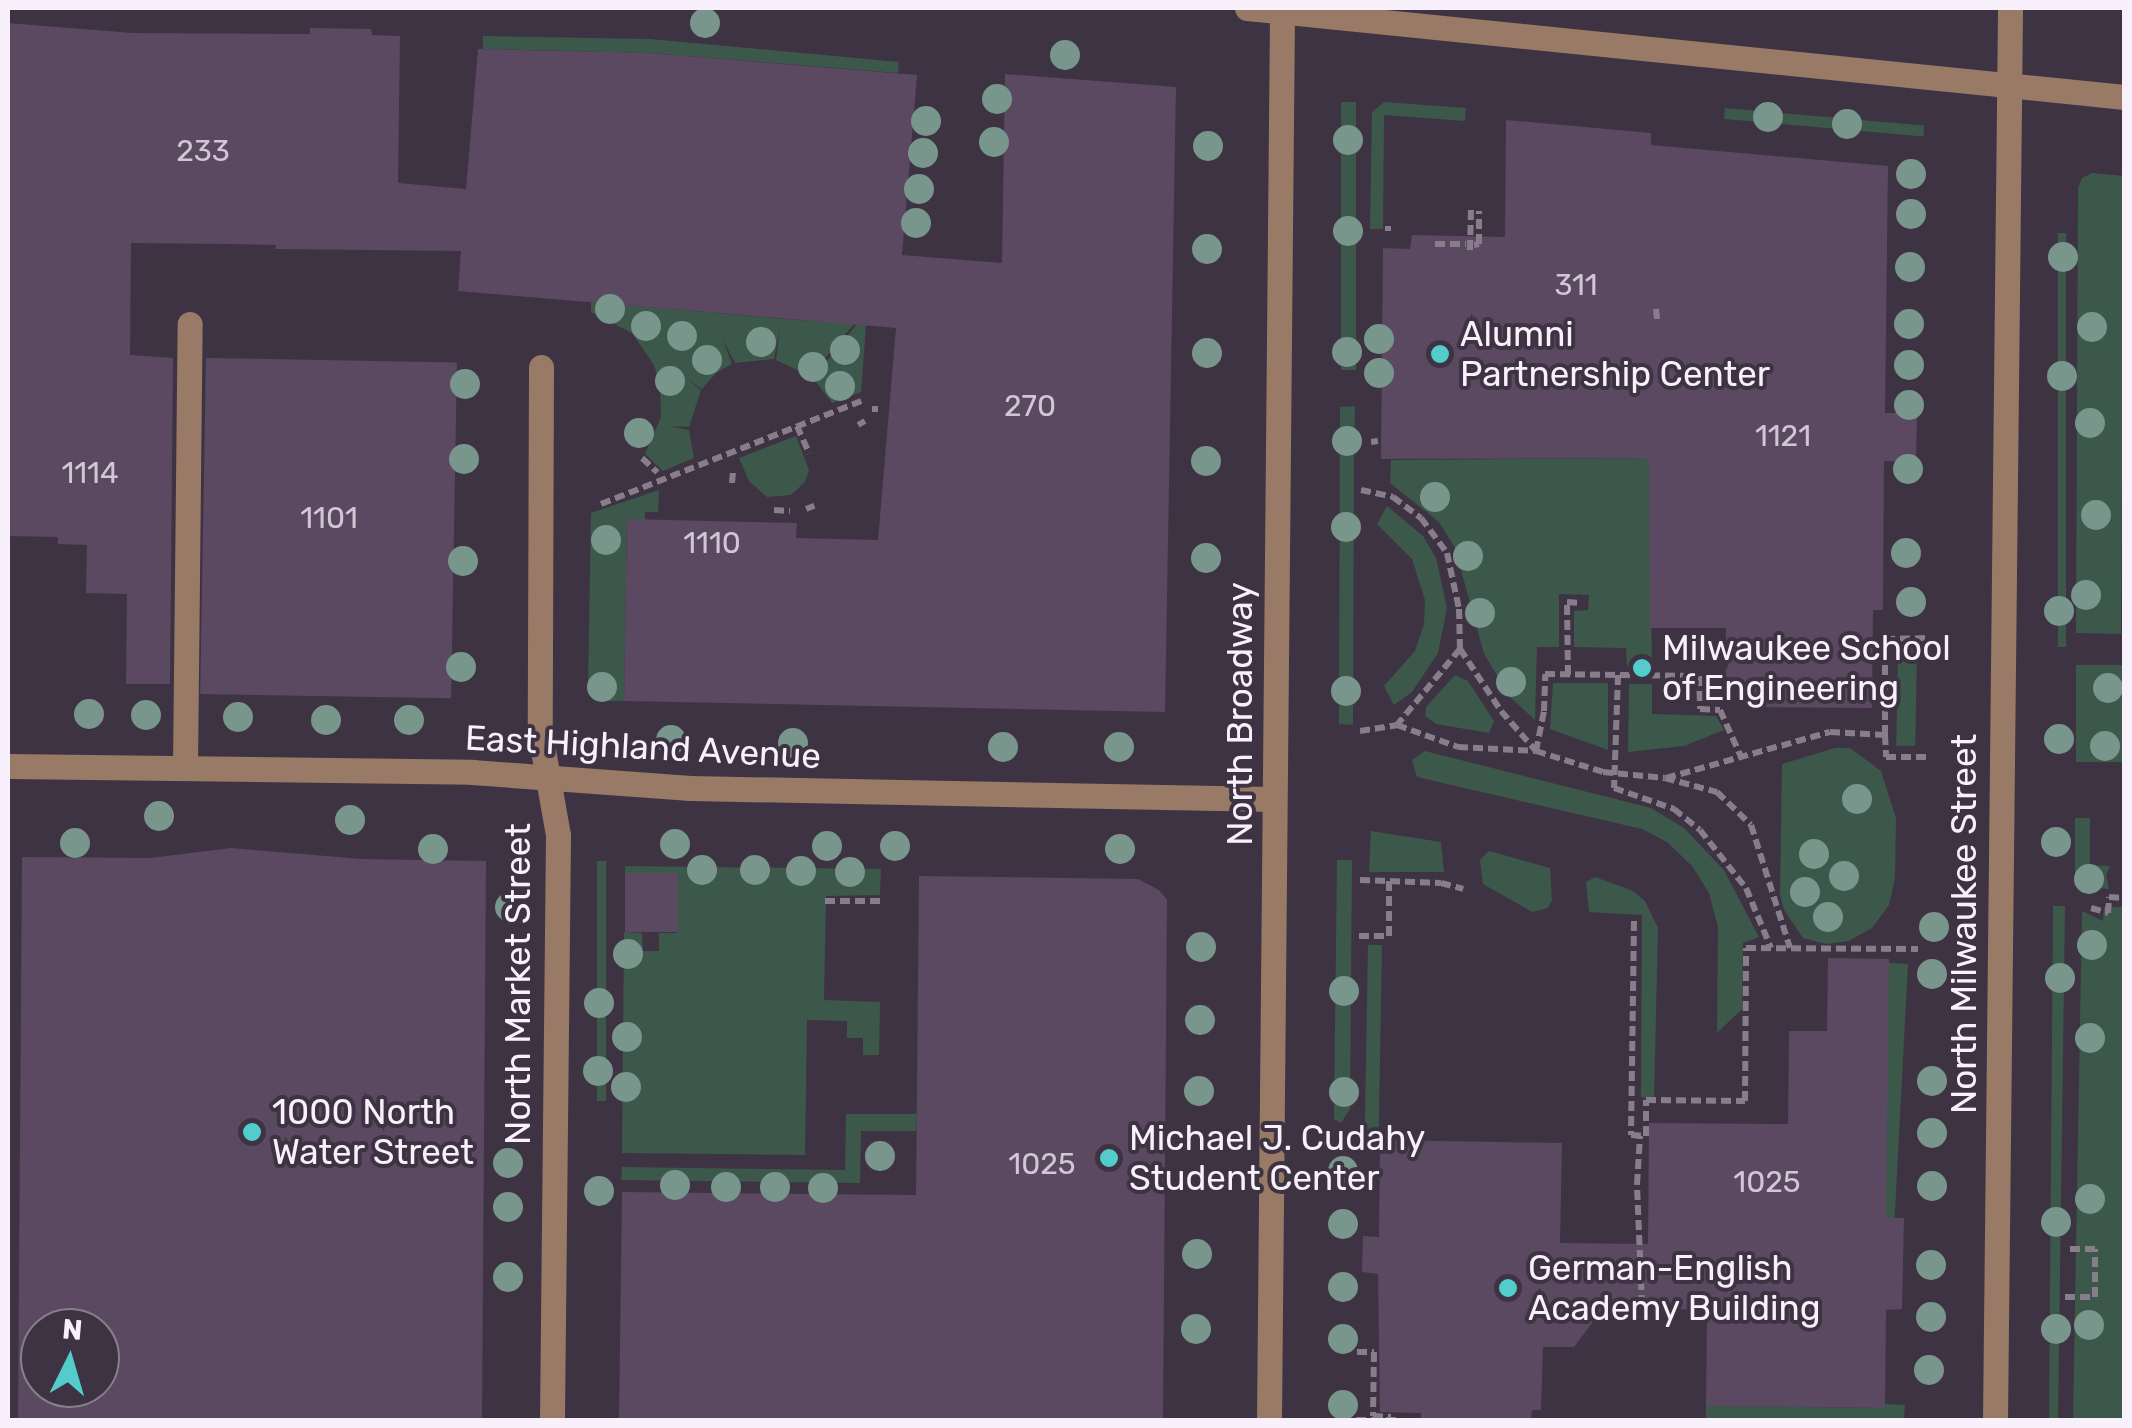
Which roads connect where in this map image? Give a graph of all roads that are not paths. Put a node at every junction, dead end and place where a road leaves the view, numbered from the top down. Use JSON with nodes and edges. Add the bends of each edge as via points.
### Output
{"nodes":[{"id":1,"x":1248,"y":8,"type":"edge"},
{"id":2,"x":2010,"y":8,"type":"edge"},
{"id":3,"x":1282,"y":9,"type":"edge"},
{"id":4,"x":2007,"y":85,"type":"junction"},
{"id":5,"x":2124,"y":97,"type":"edge"},
{"id":6,"x":190,"y":324,"type":"dead end"},
{"id":7,"x":541,"y":368,"type":"dead end"},
{"id":8,"x":8,"y":766,"type":"edge"},
{"id":9,"x":185,"y":768,"type":"junction"},
{"id":10,"x":548,"y":778,"type":"junction"},
{"id":11,"x":1274,"y":799,"type":"junction"},
{"id":12,"x":552,"y":1420,"type":"edge"},
{"id":13,"x":1270,"y":1420,"type":"edge"},
{"id":14,"x":1995,"y":1420,"type":"edge"}],
"edges":[{"from":1,"to":3,"type":"street"},
{"from":2,"to":4,"type":"street","name":"North Milwaukee Street"},
{"from":3,"to":4,"type":"street"},
{"from":3,"to":11,"type":"street","name":"North Broadway"},
{"from":4,"to":5,"type":"street"},
{"from":4,"to":14,"type":"street","name":"North Milwaukee Street"},
{"from":6,"to":9,"type":"street"},
{"from":7,"to":10,"type":"street","name":"North Market Street","via":[[540,733]]},
{"from":8,"to":9,"type":"street","name":"East Highland Avenue"},
{"from":9,"to":10,"type":"street","name":"East Highland Avenue"},
{"from":10,"to":11,"type":"street","name":"East Highland Avenue","via":[[690,788]]},
{"from":10,"to":12,"type":"street","name":"North Market Street","via":[[558,835]]},
{"from":11,"to":13,"type":"street","name":"North Broadway"}]}
